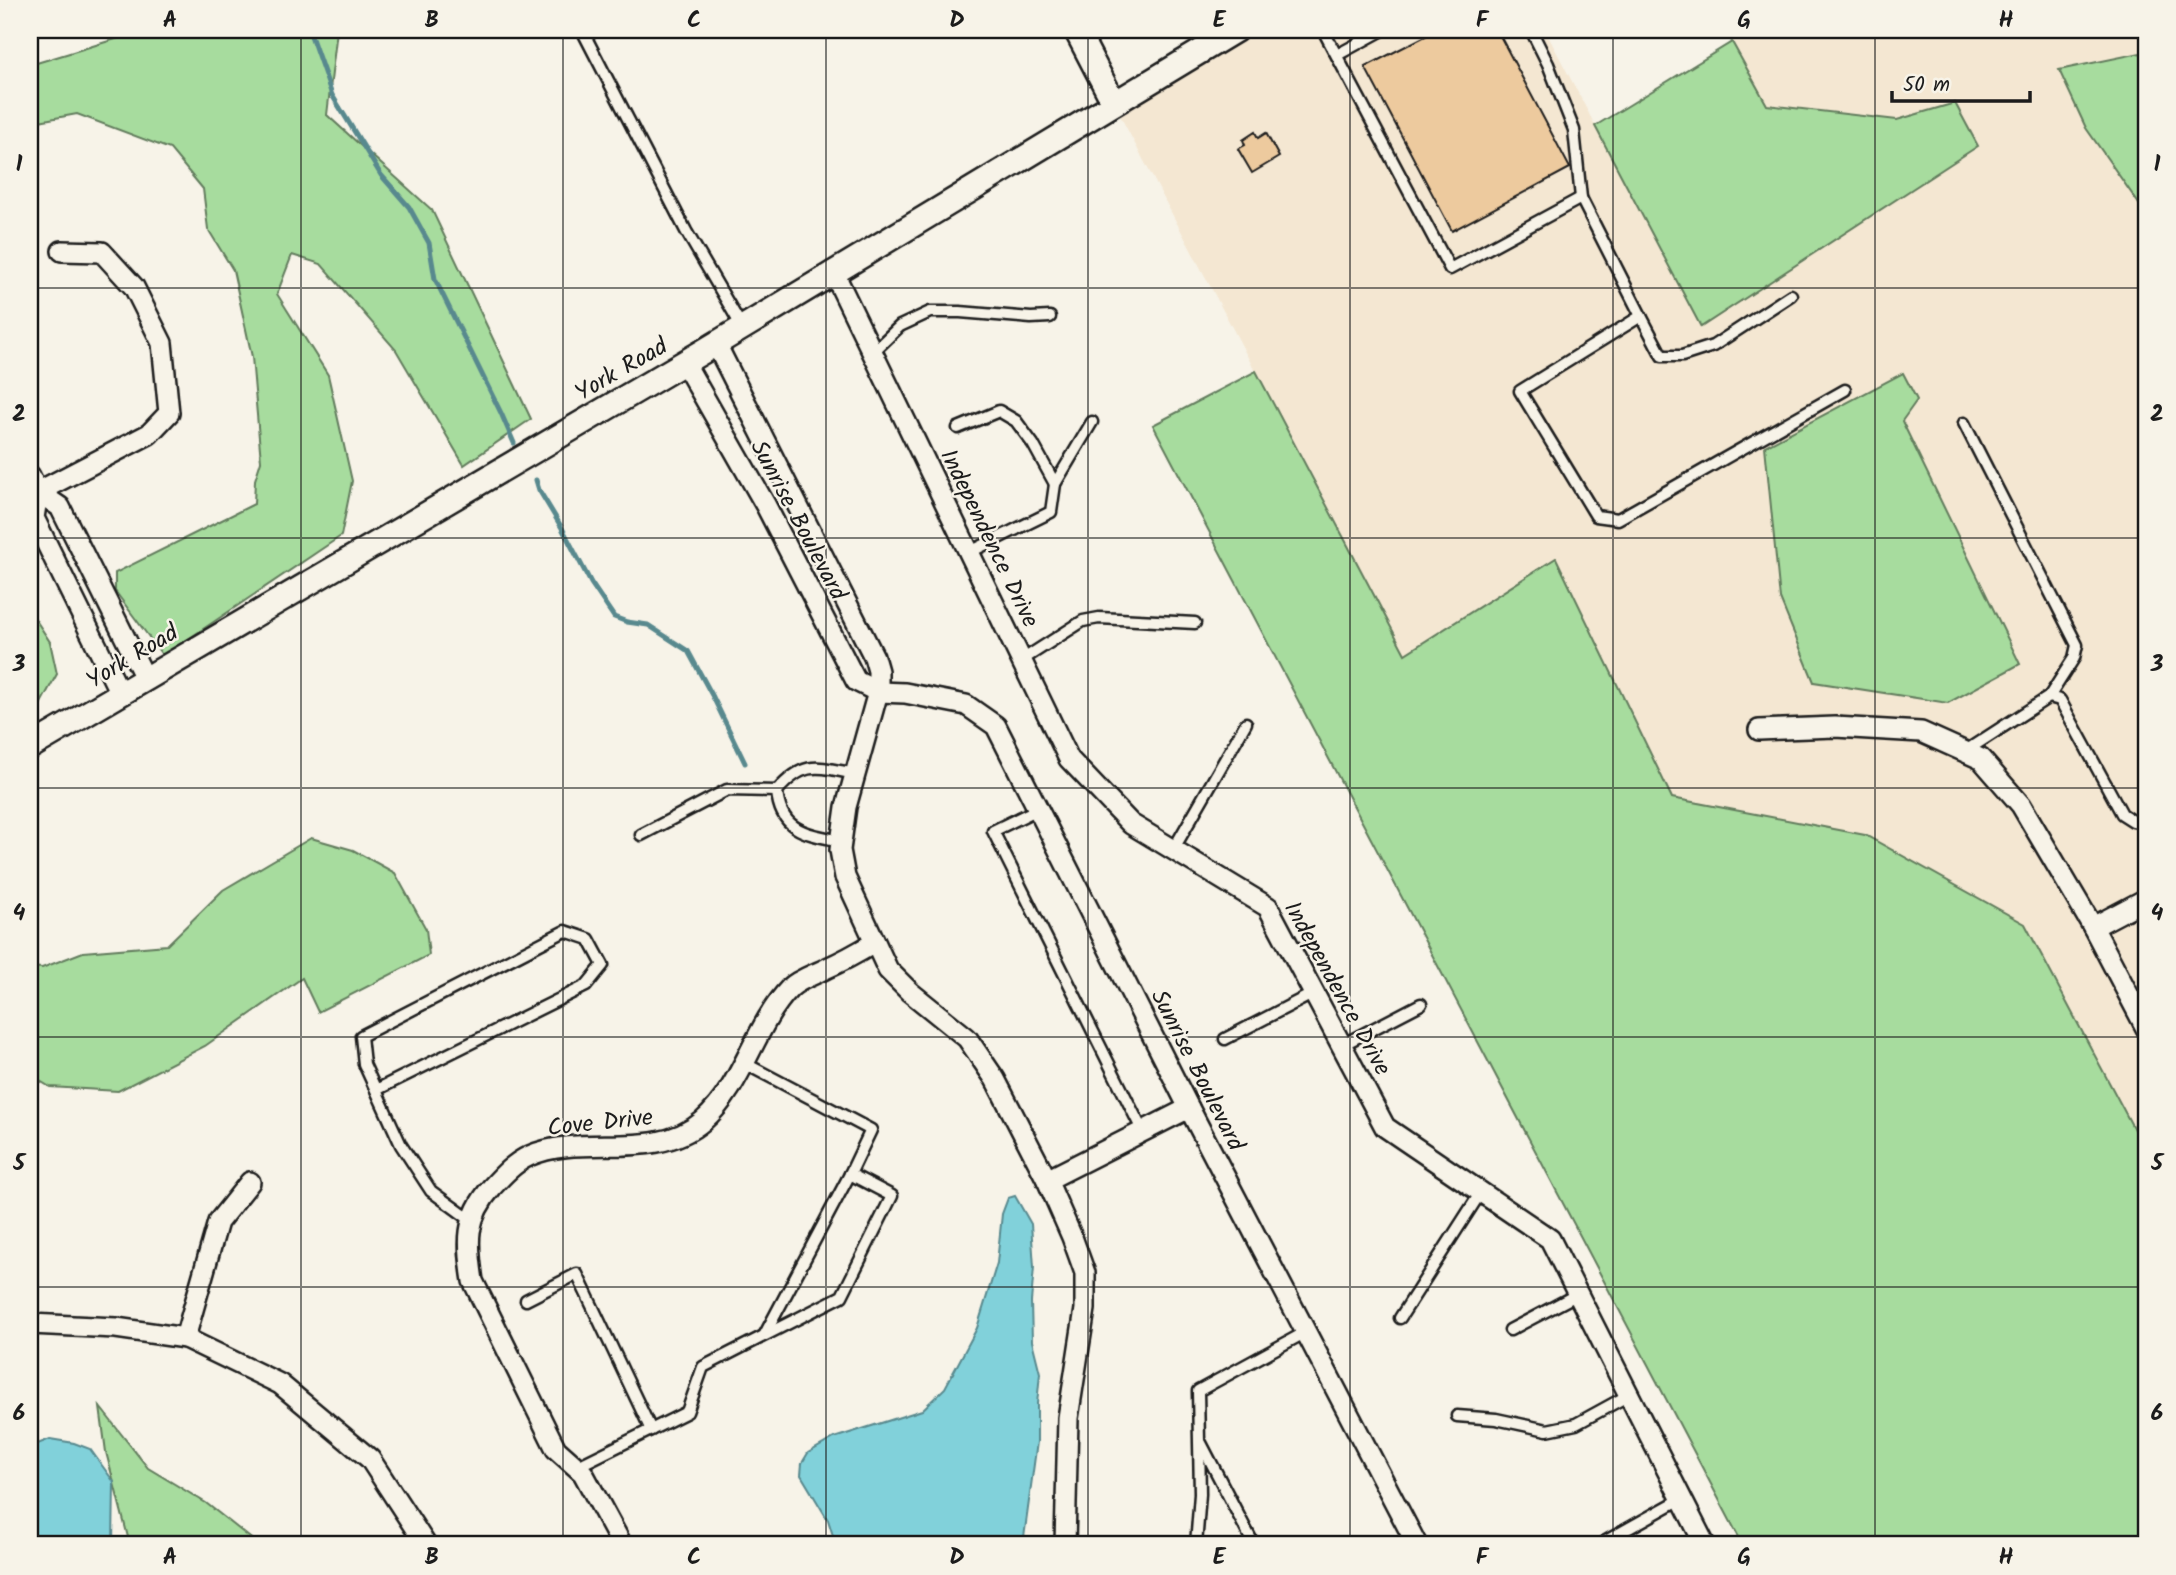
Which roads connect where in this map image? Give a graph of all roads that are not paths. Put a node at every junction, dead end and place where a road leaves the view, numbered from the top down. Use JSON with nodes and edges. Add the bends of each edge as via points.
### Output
{"nodes":[{"id":1,"x":582,"y":30,"type":"edge"},
{"id":2,"x":1076,"y":30,"type":"edge"},
{"id":3,"x":1236,"y":30,"type":"edge"},
{"id":4,"x":1323,"y":30,"type":"edge"},
{"id":5,"x":1383,"y":30,"type":"edge"},
{"id":6,"x":1531,"y":30,"type":"edge"},
{"id":7,"x":1336,"y":55,"type":"junction"},
{"id":8,"x":1114,"y":103,"type":"junction"},
{"id":9,"x":1581,"y":198,"type":"junction"},
{"id":10,"x":62,"y":251,"type":"dead end"},
{"id":11,"x":833,"y":271,"type":"junction"},
{"id":12,"x":1791,"y":295,"type":"dead end"},
{"id":13,"x":1641,"y":316,"type":"junction"},
{"id":14,"x":1049,"y":317,"type":"dead end"},
{"id":15,"x":742,"y":327,"type":"junction"},
{"id":16,"x":716,"y":344,"type":"junction"},
{"id":17,"x":873,"y":352,"type":"junction"},
{"id":18,"x":684,"y":362,"type":"junction"},
{"id":19,"x":1845,"y":390,"type":"dead end"},
{"id":20,"x":1092,"y":422,"type":"dead end"},
{"id":21,"x":1964,"y":423,"type":"dead end"},
{"id":22,"x":958,"y":428,"type":"dead end"},
{"id":23,"x":1055,"y":484,"type":"junction"},
{"id":24,"x":33,"y":488,"type":"edge"},
{"id":25,"x":970,"y":552,"type":"junction"},
{"id":26,"x":1195,"y":623,"type":"dead end"},
{"id":27,"x":1023,"y":660,"type":"junction"},
{"id":28,"x":145,"y":678,"type":"junction"},
{"id":29,"x":878,"y":692,"type":"junction"},
{"id":30,"x":120,"y":693,"type":"junction"},
{"id":31,"x":2049,"y":697,"type":"junction"},
{"id":32,"x":1246,"y":723,"type":"dead end"},
{"id":33,"x":1759,"y":730,"type":"dead end"},
{"id":34,"x":30,"y":747,"type":"edge"},
{"id":35,"x":1964,"y":752,"type":"junction"},
{"id":36,"x":855,"y":774,"type":"junction"},
{"id":37,"x":777,"y":791,"type":"junction"},
{"id":38,"x":1038,"y":809,"type":"junction"},
{"id":39,"x":2146,"y":823,"type":"edge"},
{"id":40,"x":641,"y":835,"type":"dead end"},
{"id":41,"x":841,"y":841,"type":"junction"},
{"id":42,"x":1173,"y":850,"type":"junction"},
{"id":43,"x":2146,"y":899,"type":"edge"},
{"id":44,"x":2093,"y":927,"type":"junction"},
{"id":45,"x":874,"y":943,"type":"junction"},
{"id":46,"x":1314,"y":993,"type":"junction"},
{"id":47,"x":1421,"y":1004,"type":"dead end"},
{"id":48,"x":2146,"y":1028,"type":"edge"},
{"id":49,"x":1225,"y":1039,"type":"dead end"},
{"id":50,"x":1342,"y":1045,"type":"junction"},
{"id":51,"x":744,"y":1063,"type":"junction"},
{"id":52,"x":376,"y":1090,"type":"junction"},
{"id":53,"x":1189,"y":1108,"type":"junction"},
{"id":54,"x":1143,"y":1132,"type":"junction"},
{"id":55,"x":850,"y":1174,"type":"junction"},
{"id":56,"x":1047,"y":1180,"type":"junction"},
{"id":57,"x":250,"y":1182,"type":"dead end"},
{"id":58,"x":1481,"y":1192,"type":"junction"},
{"id":59,"x":472,"y":1221,"type":"junction"},
{"id":60,"x":1578,"y":1294,"type":"junction"},
{"id":61,"x":526,"y":1300,"type":"dead end"},
{"id":62,"x":1400,"y":1318,"type":"dead end"},
{"id":63,"x":30,"y":1324,"type":"edge"},
{"id":64,"x":1510,"y":1329,"type":"dead end"},
{"id":65,"x":1306,"y":1332,"type":"junction"},
{"id":66,"x":765,"y":1336,"type":"junction"},
{"id":67,"x":185,"y":1338,"type":"junction"},
{"id":68,"x":1629,"y":1395,"type":"junction"},
{"id":69,"x":1457,"y":1416,"type":"dead end"},
{"id":70,"x":651,"y":1430,"type":"junction"},
{"id":71,"x":1199,"y":1441,"type":"junction"},
{"id":72,"x":576,"y":1467,"type":"junction"},
{"id":73,"x":1681,"y":1499,"type":"junction"},
{"id":74,"x":426,"y":1545,"type":"edge"},
{"id":75,"x":622,"y":1545,"type":"edge"},
{"id":76,"x":1065,"y":1545,"type":"edge"},
{"id":77,"x":1196,"y":1545,"type":"edge"},
{"id":78,"x":1254,"y":1545,"type":"edge"},
{"id":79,"x":1417,"y":1545,"type":"edge"},
{"id":80,"x":1602,"y":1545,"type":"edge"},
{"id":81,"x":1705,"y":1545,"type":"edge"}],
"edges":[{"from":1,"to":15,"type":"lane"},
{"from":2,"to":8,"type":"street"},
{"from":3,"to":8,"type":"street","name":"York Road"},
{"from":4,"to":7,"type":"lane"},
{"from":5,"to":7,"type":"lane"},
{"from":6,"to":9,"type":"lane","via":[[1574,130]]},
{"from":7,"to":9,"type":"lane","via":[[1450,268]]},
{"from":8,"to":11,"type":"street","name":"York Road"},
{"from":9,"to":13,"type":"lane"},
{"from":10,"to":24,"type":"street","via":[[102,252],[134,286],[162,343],[169,413],[149,434]]},
{"from":11,"to":15,"type":"street","name":"York Road"},
{"from":11,"to":17,"type":"street","name":"Independence Drive"},
{"from":12,"to":13,"type":"lane","via":[[1713,346],[1682,356],[1662,356]]},
{"from":13,"to":19,"type":"lane","via":[[1520,391],[1596,516],[1618,519]]},
{"from":14,"to":17,"type":"lane","via":[[930,312],[900,326]]},
{"from":15,"to":16,"type":"street","name":"York Road"},
{"from":16,"to":18,"type":"street","name":"York Road"},
{"from":16,"to":29,"type":"street","name":"Sunrise Boulevard","via":[[874,657]]},
{"from":17,"to":25,"type":"street","name":"Independence Drive"},
{"from":18,"to":28,"type":"street","name":"York Road"},
{"from":18,"to":29,"type":"street","name":"Sunrise Boulevard","via":[[766,506],[856,681]]},
{"from":20,"to":23,"type":"lane"},
{"from":21,"to":31,"type":"lane","via":[[2077,646]]},
{"from":22,"to":23,"type":"lane","via":[[999,411],[1016,421],[1034,444]]},
{"from":23,"to":25,"type":"lane","via":[[1051,512]]},
{"from":24,"to":28,"type":"street","via":[[60,507]]},
{"from":24,"to":30,"type":"street","via":[[34,518]]},
{"from":25,"to":27,"type":"street","name":"Independence Drive"},
{"from":26,"to":27,"type":"lane","via":[[1083,621]]},
{"from":27,"to":42,"type":"street","name":"Independence Drive","via":[[1069,759],[1131,824]]},
{"from":28,"to":30,"type":"street","name":"York Road"},
{"from":29,"to":36,"type":"street","name":"Sunrise Boulevard"},
{"from":29,"to":38,"type":"street","name":"Sunrise Boulevard","via":[[966,705],[996,726]]},
{"from":30,"to":34,"type":"street","name":"York Road"},
{"from":31,"to":35,"type":"lane"},
{"from":31,"to":39,"type":"lane","via":[[2060,700],[2122,814]]},
{"from":32,"to":42,"type":"lane"},
{"from":33,"to":35,"type":"street","via":[[1835,727],[1921,732]]},
{"from":35,"to":44,"type":"street","via":[[1981,760],[2021,804]]},
{"from":36,"to":37,"type":"lane","via":[[816,766],[790,775]]},
{"from":36,"to":41,"type":"street","name":"Sunrise Boulevard"},
{"from":37,"to":40,"type":"lane","via":[[727,790]]},
{"from":37,"to":41,"type":"lane","via":[[787,821],[801,832]]},
{"from":38,"to":53,"type":"street","name":"Sunrise Boulevard"},
{"from":38,"to":54,"type":"lane","via":[[993,831]]},
{"from":41,"to":45,"type":"street","name":"Sunrise Boulevard","via":[[845,877]]},
{"from":42,"to":46,"type":"street","name":"Independence Drive","via":[[1268,907]]},
{"from":43,"to":44,"type":"street"},
{"from":44,"to":48,"type":"street"},
{"from":45,"to":51,"type":"street","name":"Cove Drive","via":[[792,986],[761,1029]]},
{"from":45,"to":56,"type":"street","name":"Sunrise Boulevard","via":[[888,970],[967,1038],[995,1079]]},
{"from":46,"to":49,"type":"lane"},
{"from":46,"to":50,"type":"street","name":"Independence Drive"},
{"from":47,"to":50,"type":"lane"},
{"from":50,"to":58,"type":"street","name":"Independence Drive","via":[[1385,1126]]},
{"from":51,"to":55,"type":"lane","via":[[871,1130]]},
{"from":51,"to":59,"type":"street","name":"Cove Drive","via":[[702,1122],[674,1138],[640,1145],[554,1149],[526,1157],[478,1203]]},
{"from":52,"to":52,"type":"lane","via":[[364,1064],[361,1036],[565,931],[589,939],[603,965],[586,986]]},
{"from":52,"to":59,"type":"lane","via":[[401,1145],[431,1191]]},
{"from":53,"to":54,"type":"street"},
{"from":53,"to":65,"type":"street","name":"Sunrise Boulevard"},
{"from":54,"to":56,"type":"street"},
{"from":55,"to":66,"type":"lane"},
{"from":55,"to":66,"type":"lane","via":[[892,1196],[842,1296]]},
{"from":56,"to":76,"type":"street","name":"Sunrise Boulevard","via":[[1084,1273],[1084,1309],[1068,1418]]},
{"from":57,"to":67,"type":"street","via":[[218,1222]]},
{"from":58,"to":60,"type":"street","name":"Independence Drive","via":[[1549,1238]]},
{"from":58,"to":62,"type":"lane"},
{"from":59,"to":72,"type":"street","name":"Cove Drive","via":[[468,1252],[474,1281],[556,1449]]},
{"from":60,"to":64,"type":"lane"},
{"from":60,"to":68,"type":"street","name":"Independence Drive"},
{"from":61,"to":70,"type":"lane","via":[[577,1274]]},
{"from":63,"to":67,"type":"street","via":[[116,1328]]},
{"from":65,"to":71,"type":"lane","via":[[1198,1391]]},
{"from":65,"to":79,"type":"street","name":"Sunrise Boulevard"},
{"from":66,"to":70,"type":"lane","via":[[704,1367],[687,1412]]},
{"from":67,"to":74,"type":"street","via":[[280,1384],[370,1459]]},
{"from":68,"to":69,"type":"lane","via":[[1576,1423],[1547,1430]]},
{"from":68,"to":73,"type":"street","name":"Independence Drive"},
{"from":70,"to":72,"type":"lane"},
{"from":71,"to":77,"type":"lane"},
{"from":71,"to":78,"type":"lane"},
{"from":72,"to":75,"type":"street","name":"Cove Drive"},
{"from":73,"to":80,"type":"lane"},
{"from":73,"to":81,"type":"street","name":"Independence Drive"}]}
